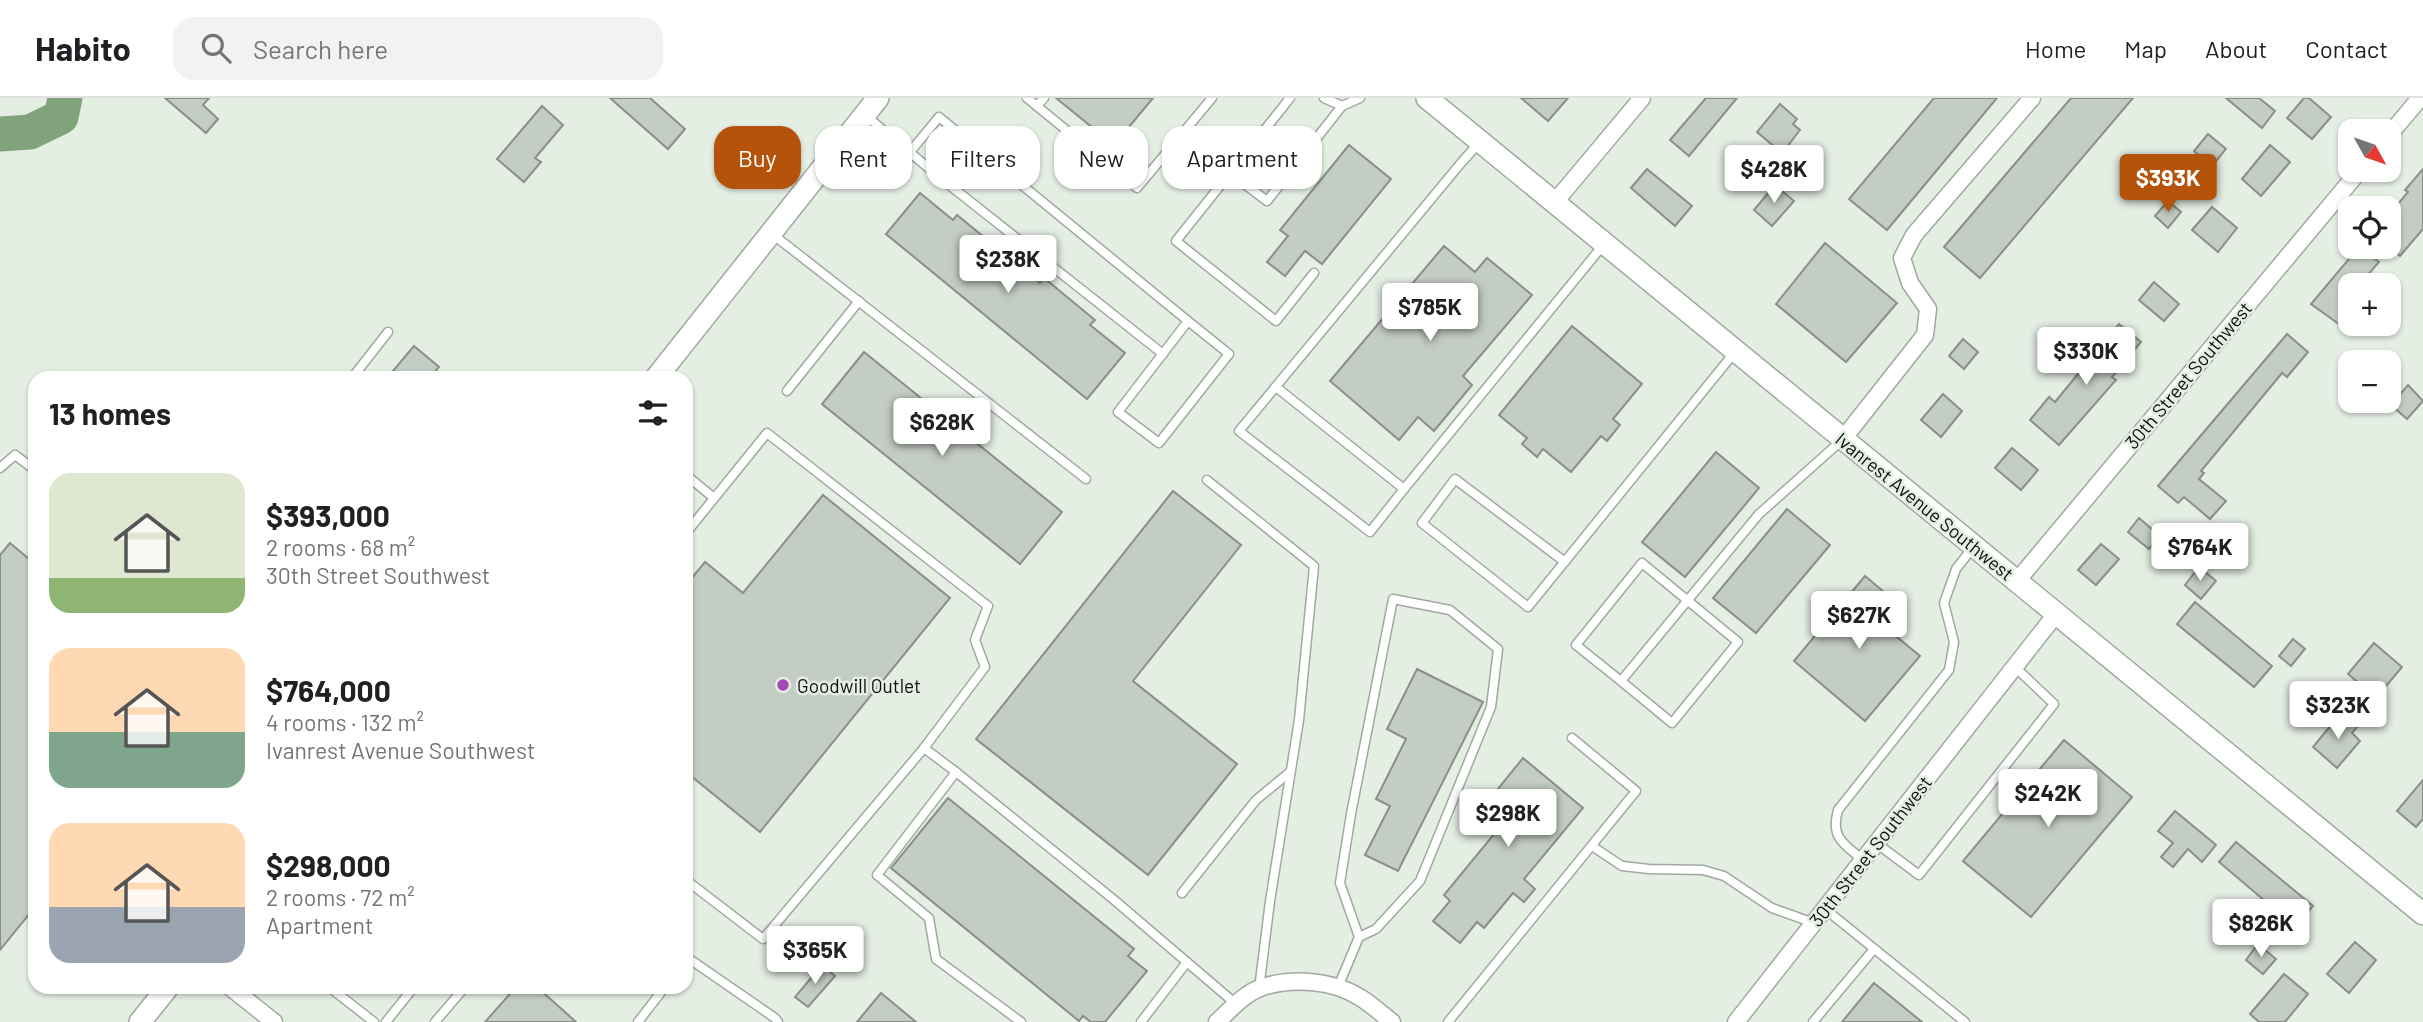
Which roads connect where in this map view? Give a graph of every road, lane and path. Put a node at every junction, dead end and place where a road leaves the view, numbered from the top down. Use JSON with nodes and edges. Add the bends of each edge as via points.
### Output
{"nodes":[{"id":1,"x":1027,"y":98,"type":"edge"},
{"id":2,"x":1044,"y":98,"type":"edge"},
{"id":3,"x":1212,"y":98,"type":"edge"},
{"id":4,"x":1290,"y":98,"type":"edge"},
{"id":5,"x":1324,"y":98,"type":"edge"},
{"id":6,"x":1360,"y":98,"type":"edge"},
{"id":7,"x":1427,"y":98,"type":"edge"},
{"id":8,"x":1642,"y":98,"type":"edge"},
{"id":9,"x":2032,"y":98,"type":"edge"},
{"id":10,"x":2420,"y":98,"type":"edge"},
{"id":11,"x":873,"y":103,"type":"edge"},
{"id":12,"x":1037,"y":106,"type":"junction"},
{"id":13,"x":1342,"y":106,"type":"junction"},
{"id":14,"x":2401,"y":121,"type":"edge"},
{"id":15,"x":890,"y":126,"type":"edge"},
{"id":16,"x":1268,"y":126,"type":"edge"},
{"id":17,"x":1322,"y":131,"type":"edge"},
{"id":18,"x":1480,"y":142,"type":"junction"},
{"id":19,"x":912,"y":148,"type":"edge"},
{"id":20,"x":912,"y":154,"type":"edge"},
{"id":21,"x":2350,"y":182,"type":"edge"},
{"id":22,"x":1217,"y":189,"type":"edge"},
{"id":23,"x":1251,"y":189,"type":"edge"},
{"id":24,"x":1276,"y":189,"type":"edge"},
{"id":25,"x":1555,"y":202,"type":"junction"},
{"id":26,"x":771,"y":233,"type":"junction"},
{"id":27,"x":1605,"y":243,"type":"junction"},
{"id":28,"x":1314,"y":273,"type":"dead end"},
{"id":29,"x":859,"y":301,"type":"junction"},
{"id":30,"x":1188,"y":321,"type":"junction"},
{"id":31,"x":388,"y":332,"type":"dead end"},
{"id":32,"x":1736,"y":351,"type":"junction"},
{"id":33,"x":1163,"y":354,"type":"junction"},
{"id":34,"x":357,"y":371,"type":"edge"},
{"id":35,"x":662,"y":371,"type":"edge"},
{"id":36,"x":1276,"y":387,"type":"junction"},
{"id":37,"x":787,"y":391,"type":"dead end"},
{"id":38,"x":1843,"y":439,"type":"junction"},
{"id":39,"x":28,"y":465,"type":"edge"},
{"id":40,"x":0,"y":468,"type":"edge"},
{"id":41,"x":1086,"y":479,"type":"dead end"},
{"id":42,"x":693,"y":481,"type":"edge"},
{"id":43,"x":1207,"y":481,"type":"dead end"},
{"id":44,"x":1405,"y":489,"type":"junction"},
{"id":45,"x":714,"y":498,"type":"junction"},
{"id":46,"x":693,"y":524,"type":"edge"},
{"id":47,"x":1974,"y":546,"type":"junction"},
{"id":48,"x":1564,"y":562,"type":"junction"},
{"id":49,"x":2017,"y":581,"type":"junction"},
{"id":50,"x":1688,"y":601,"type":"junction"},
{"id":51,"x":2056,"y":614,"type":"junction"},
{"id":52,"x":2015,"y":667,"type":"junction"},
{"id":53,"x":1620,"y":681,"type":"junction"},
{"id":54,"x":1572,"y":738,"type":"dead end"},
{"id":55,"x":924,"y":748,"type":"junction"},
{"id":56,"x":956,"y":772,"type":"junction"},
{"id":57,"x":1290,"y":772,"type":"junction"},
{"id":58,"x":1876,"y":843,"type":"junction"},
{"id":59,"x":1592,"y":846,"type":"junction"},
{"id":60,"x":1863,"y":860,"type":"junction"},
{"id":61,"x":693,"y":885,"type":"edge"},
{"id":62,"x":1182,"y":893,"type":"dead end"},
{"id":63,"x":1825,"y":909,"type":"junction"},
{"id":64,"x":2423,"y":914,"type":"edge"},
{"id":65,"x":1814,"y":923,"type":"junction"},
{"id":66,"x":1359,"y":937,"type":"junction"},
{"id":67,"x":1874,"y":949,"type":"junction"},
{"id":68,"x":693,"y":961,"type":"edge"},
{"id":69,"x":1187,"y":962,"type":"junction"},
{"id":70,"x":1338,"y":987,"type":"junction"},
{"id":71,"x":1259,"y":989,"type":"junction"},
{"id":72,"x":162,"y":994,"type":"edge"},
{"id":73,"x":239,"y":994,"type":"edge"},
{"id":74,"x":338,"y":994,"type":"edge"},
{"id":75,"x":408,"y":994,"type":"edge"},
{"id":76,"x":459,"y":994,"type":"edge"},
{"id":77,"x":660,"y":994,"type":"edge"},
{"id":78,"x":1236,"y":1004,"type":"junction"},
{"id":79,"x":140,"y":1022,"type":"edge"},
{"id":80,"x":274,"y":1022,"type":"edge"},
{"id":81,"x":374,"y":1022,"type":"edge"},
{"id":82,"x":386,"y":1022,"type":"edge"},
{"id":83,"x":435,"y":1022,"type":"edge"},
{"id":84,"x":638,"y":1022,"type":"edge"},
{"id":85,"x":778,"y":1022,"type":"edge"},
{"id":86,"x":1021,"y":1022,"type":"edge"},
{"id":87,"x":1141,"y":1022,"type":"edge"},
{"id":88,"x":1217,"y":1022,"type":"edge"},
{"id":89,"x":1392,"y":1022,"type":"edge"},
{"id":90,"x":1448,"y":1022,"type":"edge"},
{"id":91,"x":1737,"y":1022,"type":"edge"},
{"id":92,"x":1813,"y":1022,"type":"edge"},
{"id":93,"x":1965,"y":1022,"type":"edge"}],
"edges":[{"from":1,"to":12,"type":"lane"},
{"from":2,"to":12,"type":"lane"},
{"from":3,"to":12,"type":"lane","via":[[1137,188]]},
{"from":4,"to":16,"type":"lane"},
{"from":5,"to":13,"type":"lane"},
{"from":6,"to":13,"type":"lane"},
{"from":7,"to":18,"type":"street","name":"Ivanrest Avenue Southwest"},
{"from":8,"to":25,"type":"street"},
{"from":9,"to":38,"type":"street","via":[[1914,235],[1902,258],[1910,283],[1928,309],[1925,335]]},
{"from":10,"to":14,"type":"street"},
{"from":11,"to":15,"type":"lane"},
{"from":11,"to":26,"type":"street"},
{"from":13,"to":17,"type":"lane"},
{"from":18,"to":25,"type":"street","name":"Ivanrest Avenue Southwest"},
{"from":18,"to":36,"type":"lane"},
{"from":19,"to":30,"type":"lane","via":[[939,117]]},
{"from":20,"to":33,"type":"lane"},
{"from":21,"to":49,"type":"street","name":"30th Street Southwest"},
{"from":22,"to":28,"type":"lane","via":[[1175,241],[1276,321]]},
{"from":23,"to":24,"type":"lane","via":[[1267,201]]},
{"from":25,"to":27,"type":"street","name":"Ivanrest Avenue Southwest"},
{"from":26,"to":29,"type":"lane"},
{"from":26,"to":35,"type":"street"},
{"from":27,"to":32,"type":"street","name":"Ivanrest Avenue Southwest"},
{"from":27,"to":44,"type":"lane"},
{"from":29,"to":37,"type":"lane"},
{"from":29,"to":41,"type":"lane"},
{"from":30,"to":33,"type":"lane"},
{"from":30,"to":33,"type":"lane","via":[[1229,354],[1159,443],[1118,412]]},
{"from":31,"to":34,"type":"lane"},
{"from":32,"to":38,"type":"street","name":"Ivanrest Avenue Southwest"},
{"from":32,"to":48,"type":"lane"},
{"from":36,"to":44,"type":"lane"},
{"from":36,"to":44,"type":"lane","via":[[1239,431],[1370,532]]},
{"from":38,"to":47,"type":"street","name":"Ivanrest Avenue Southwest"},
{"from":38,"to":50,"type":"lane","via":[[1759,514]]},
{"from":39,"to":40,"type":"lane","via":[[15,455]]},
{"from":42,"to":45,"type":"lane"},
{"from":43,"to":57,"type":"lane","via":[[1314,566]]},
{"from":45,"to":46,"type":"lane"},
{"from":45,"to":55,"type":"lane","via":[[767,433],[988,606],[975,640],[985,667]]},
{"from":47,"to":49,"type":"street","name":"Ivanrest Avenue Southwest"},
{"from":47,"to":60,"type":"lane","via":[[1956,569],[1944,603],[1954,642],[1949,670],[1838,810],[1834,825],[1840,840]]},
{"from":48,"to":48,"type":"lane","via":[[1528,607],[1422,523],[1455,479]]},
{"from":49,"to":51,"type":"street","name":"Ivanrest Avenue Southwest"},
{"from":50,"to":53,"type":"lane"},
{"from":50,"to":53,"type":"lane","via":[[1642,563],[1576,645]]},
{"from":50,"to":53,"type":"lane","via":[[1738,642],[1672,723]]},
{"from":51,"to":52,"type":"street","name":"30th Street Southwest"},
{"from":51,"to":64,"type":"street","name":"Ivanrest Avenue Southwest"},
{"from":52,"to":58,"type":"street","name":"30th Street Southwest"},
{"from":52,"to":58,"type":"lane","via":[[2054,704],[1919,875]]},
{"from":54,"to":59,"type":"lane","via":[[1636,791]]},
{"from":55,"to":56,"type":"lane"},
{"from":55,"to":61,"type":"lane","via":[[763,939]]},
{"from":56,"to":69,"type":"lane"},
{"from":56,"to":86,"type":"lane","via":[[877,875],[929,918],[936,959]]},
{"from":57,"to":62,"type":"lane","via":[[1256,800]]},
{"from":57,"to":71,"type":"lane"},
{"from":58,"to":60,"type":"street","name":"30th Street Southwest"},
{"from":59,"to":65,"type":"lane","via":[[1622,866],[1703,870],[1724,876],[1772,908]]},
{"from":59,"to":90,"type":"lane"},
{"from":60,"to":63,"type":"street","name":"30th Street Southwest"},
{"from":63,"to":65,"type":"street","name":"30th Street Southwest"},
{"from":63,"to":67,"type":"lane"},
{"from":65,"to":91,"type":"street","name":"30th Street Southwest"},
{"from":66,"to":66,"type":"lane","via":[[1340,883],[1393,598],[1450,610],[1498,649],[1491,707],[1420,881],[1376,929]]},
{"from":66,"to":70,"type":"lane"},
{"from":67,"to":92,"type":"lane"},
{"from":67,"to":93,"type":"lane"},
{"from":68,"to":85,"type":"lane"},
{"from":69,"to":78,"type":"lane"},
{"from":69,"to":87,"type":"lane"},
{"from":70,"to":71,"type":"street","via":[[1319,982]]},
{"from":70,"to":89,"type":"street","via":[[1360,997]]},
{"from":71,"to":78,"type":"street"},
{"from":72,"to":79,"type":"street"},
{"from":73,"to":80,"type":"street"},
{"from":74,"to":81,"type":"lane"},
{"from":75,"to":82,"type":"lane"},
{"from":76,"to":83,"type":"lane"},
{"from":77,"to":84,"type":"lane"},
{"from":78,"to":88,"type":"street"}]}
